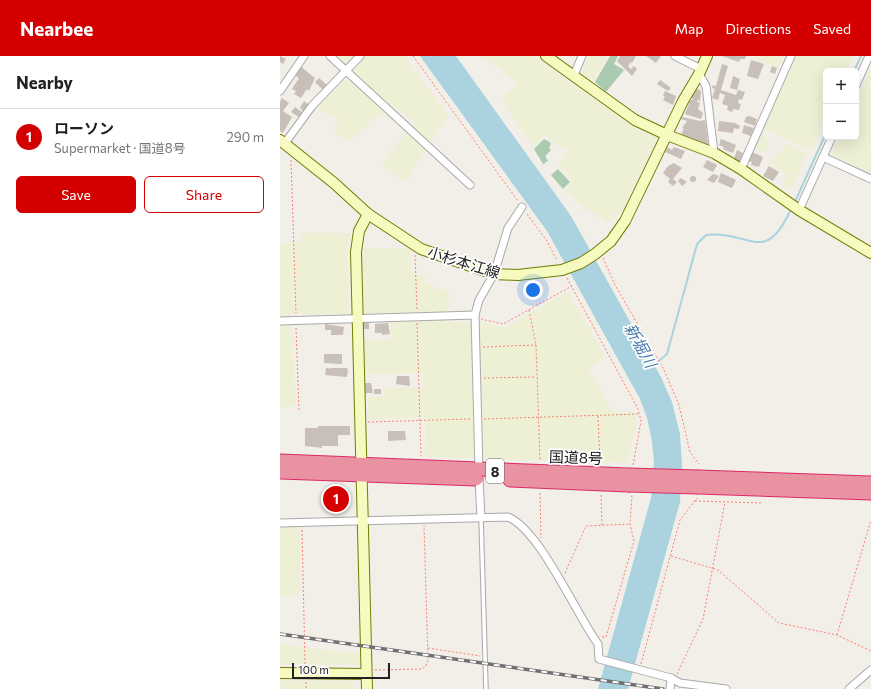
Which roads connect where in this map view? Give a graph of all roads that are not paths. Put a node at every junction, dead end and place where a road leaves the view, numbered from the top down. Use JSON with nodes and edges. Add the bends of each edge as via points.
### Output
{"nodes":[{"id":1,"x":304,"y":56,"type":"edge"},
{"id":2,"x":330,"y":56,"type":"edge"},
{"id":3,"x":360,"y":56,"type":"edge"},
{"id":4,"x":546,"y":56,"type":"edge"},
{"id":5,"x":582,"y":56,"type":"edge"},
{"id":6,"x":675,"y":56,"type":"edge"},
{"id":7,"x":707,"y":56,"type":"edge"},
{"id":8,"x":791,"y":56,"type":"edge"},
{"id":9,"x":870,"y":56,"type":"edge"},
{"id":10,"x":700,"y":71,"type":"junction"},
{"id":11,"x":345,"y":72,"type":"junction"},
{"id":12,"x":574,"y":75,"type":"junction"},
{"id":13,"x":859,"y":79,"type":"edge"},
{"id":14,"x":280,"y":91,"type":"edge"},
{"id":15,"x":667,"y":135,"type":"junction"},
{"id":16,"x":831,"y":140,"type":"edge"},
{"id":17,"x":286,"y":143,"type":"edge"},
{"id":18,"x":714,"y":153,"type":"junction"},
{"id":19,"x":823,"y":157,"type":"junction"},
{"id":20,"x":741,"y":169,"type":"junction"},
{"id":21,"x":871,"y":179,"type":"edge"},
{"id":22,"x":470,"y":184,"type":"dead end"},
{"id":23,"x":522,"y":207,"type":"road end"},
{"id":24,"x":799,"y":210,"type":"junction"},
{"id":25,"x":368,"y":214,"type":"junction"},
{"id":26,"x":871,"y":253,"type":"edge"},
{"id":27,"x":494,"y":274,"type":"junction"},
{"id":28,"x":475,"y":316,"type":"junction"},
{"id":29,"x":356,"y":318,"type":"junction"},
{"id":30,"x":280,"y":321,"type":"edge"},
{"id":31,"x":280,"y":461,"type":"edge"},
{"id":32,"x":361,"y":470,"type":"junction"},
{"id":33,"x":280,"y":472,"type":"edge"},
{"id":34,"x":479,"y":474,"type":"junction"},
{"id":35,"x":698,"y":482,"type":"junction"},
{"id":36,"x":871,"y":483,"type":"edge"},
{"id":37,"x":871,"y":493,"type":"edge"},
{"id":38,"x":480,"y":517,"type":"junction"},
{"id":39,"x":362,"y":521,"type":"junction"},
{"id":40,"x":280,"y":523,"type":"edge"},
{"id":41,"x":871,"y":670,"type":"edge"},
{"id":42,"x":366,"y":672,"type":"junction"},
{"id":43,"x":280,"y":673,"type":"edge"},
{"id":44,"x":672,"y":679,"type":"junction"},
{"id":45,"x":367,"y":689,"type":"edge"},
{"id":46,"x":486,"y":689,"type":"edge"},
{"id":47,"x":670,"y":689,"type":"edge"},
{"id":48,"x":726,"y":689,"type":"edge"},
{"id":49,"x":849,"y":689,"type":"edge"}],
"edges":[{"from":1,"to":14,"type":"street"},
{"from":2,"to":11,"type":"street"},
{"from":3,"to":11,"type":"street"},
{"from":4,"to":12,"type":"street"},
{"from":5,"to":12,"type":"street"},
{"from":6,"to":10,"type":"street"},
{"from":7,"to":10,"type":"street","name":"小杉本江線"},
{"from":8,"to":20,"type":"street"},
{"from":9,"to":13,"type":"street"},
{"from":10,"to":15,"type":"street","name":"小杉本江線"},
{"from":10,"to":18,"type":"street","via":[[706,86]]},
{"from":11,"to":17,"type":"street","via":[[312,106]]},
{"from":11,"to":22,"type":"street"},
{"from":12,"to":15,"type":"street","via":[[635,120]]},
{"from":15,"to":18,"type":"street"},
{"from":15,"to":27,"type":"street","name":"小杉本江線","via":[[625,221],[611,241],[598,252],[564,269],[518,275]]},
{"from":16,"to":19,"type":"street"},
{"from":17,"to":25,"type":"street","name":"小杉本江線"},
{"from":18,"to":20,"type":"street"},
{"from":19,"to":21,"type":"street"},
{"from":19,"to":24,"type":"street"},
{"from":20,"to":24,"type":"street"},
{"from":23,"to":27,"type":"street","via":[[508,228]]},
{"from":24,"to":26,"type":"street"},
{"from":25,"to":27,"type":"street","name":"小杉本江線","via":[[421,248]]},
{"from":25,"to":29,"type":"street","via":[[359,231],[356,252]]},
{"from":27,"to":28,"type":"street","via":[[479,300]]},
{"from":28,"to":29,"type":"street"},
{"from":28,"to":34,"type":"street"},
{"from":29,"to":30,"type":"street"},
{"from":29,"to":32,"type":"street"},
{"from":31,"to":32,"type":"highway","name":"国道8号","number":"8"},
{"from":32,"to":33,"type":"highway","name":"国道8号","number":"8"},
{"from":32,"to":34,"type":"highway","name":"国道8号","number":"8"},
{"from":32,"to":39,"type":"street"},
{"from":34,"to":35,"type":"highway","name":"国道8号","number":"8","bridge":true},
{"from":34,"to":38,"type":"street"},
{"from":35,"to":36,"type":"highway","name":"国道8号","number":"8"},
{"from":35,"to":37,"type":"highway","name":"国道8号","number":"8"},
{"from":38,"to":39,"type":"street"},
{"from":38,"to":44,"type":"street","via":[[508,517],[516,520],[539,546],[598,644],[599,659]]},
{"from":38,"to":46,"type":"lane"},
{"from":39,"to":40,"type":"street"},
{"from":39,"to":42,"type":"street"},
{"from":41,"to":49,"type":"street"},
{"from":42,"to":43,"type":"street","via":[[306,675]]},
{"from":42,"to":45,"type":"street"},
{"from":44,"to":47,"type":"street"},
{"from":44,"to":48,"type":"street","via":[[680,683]]}]}
